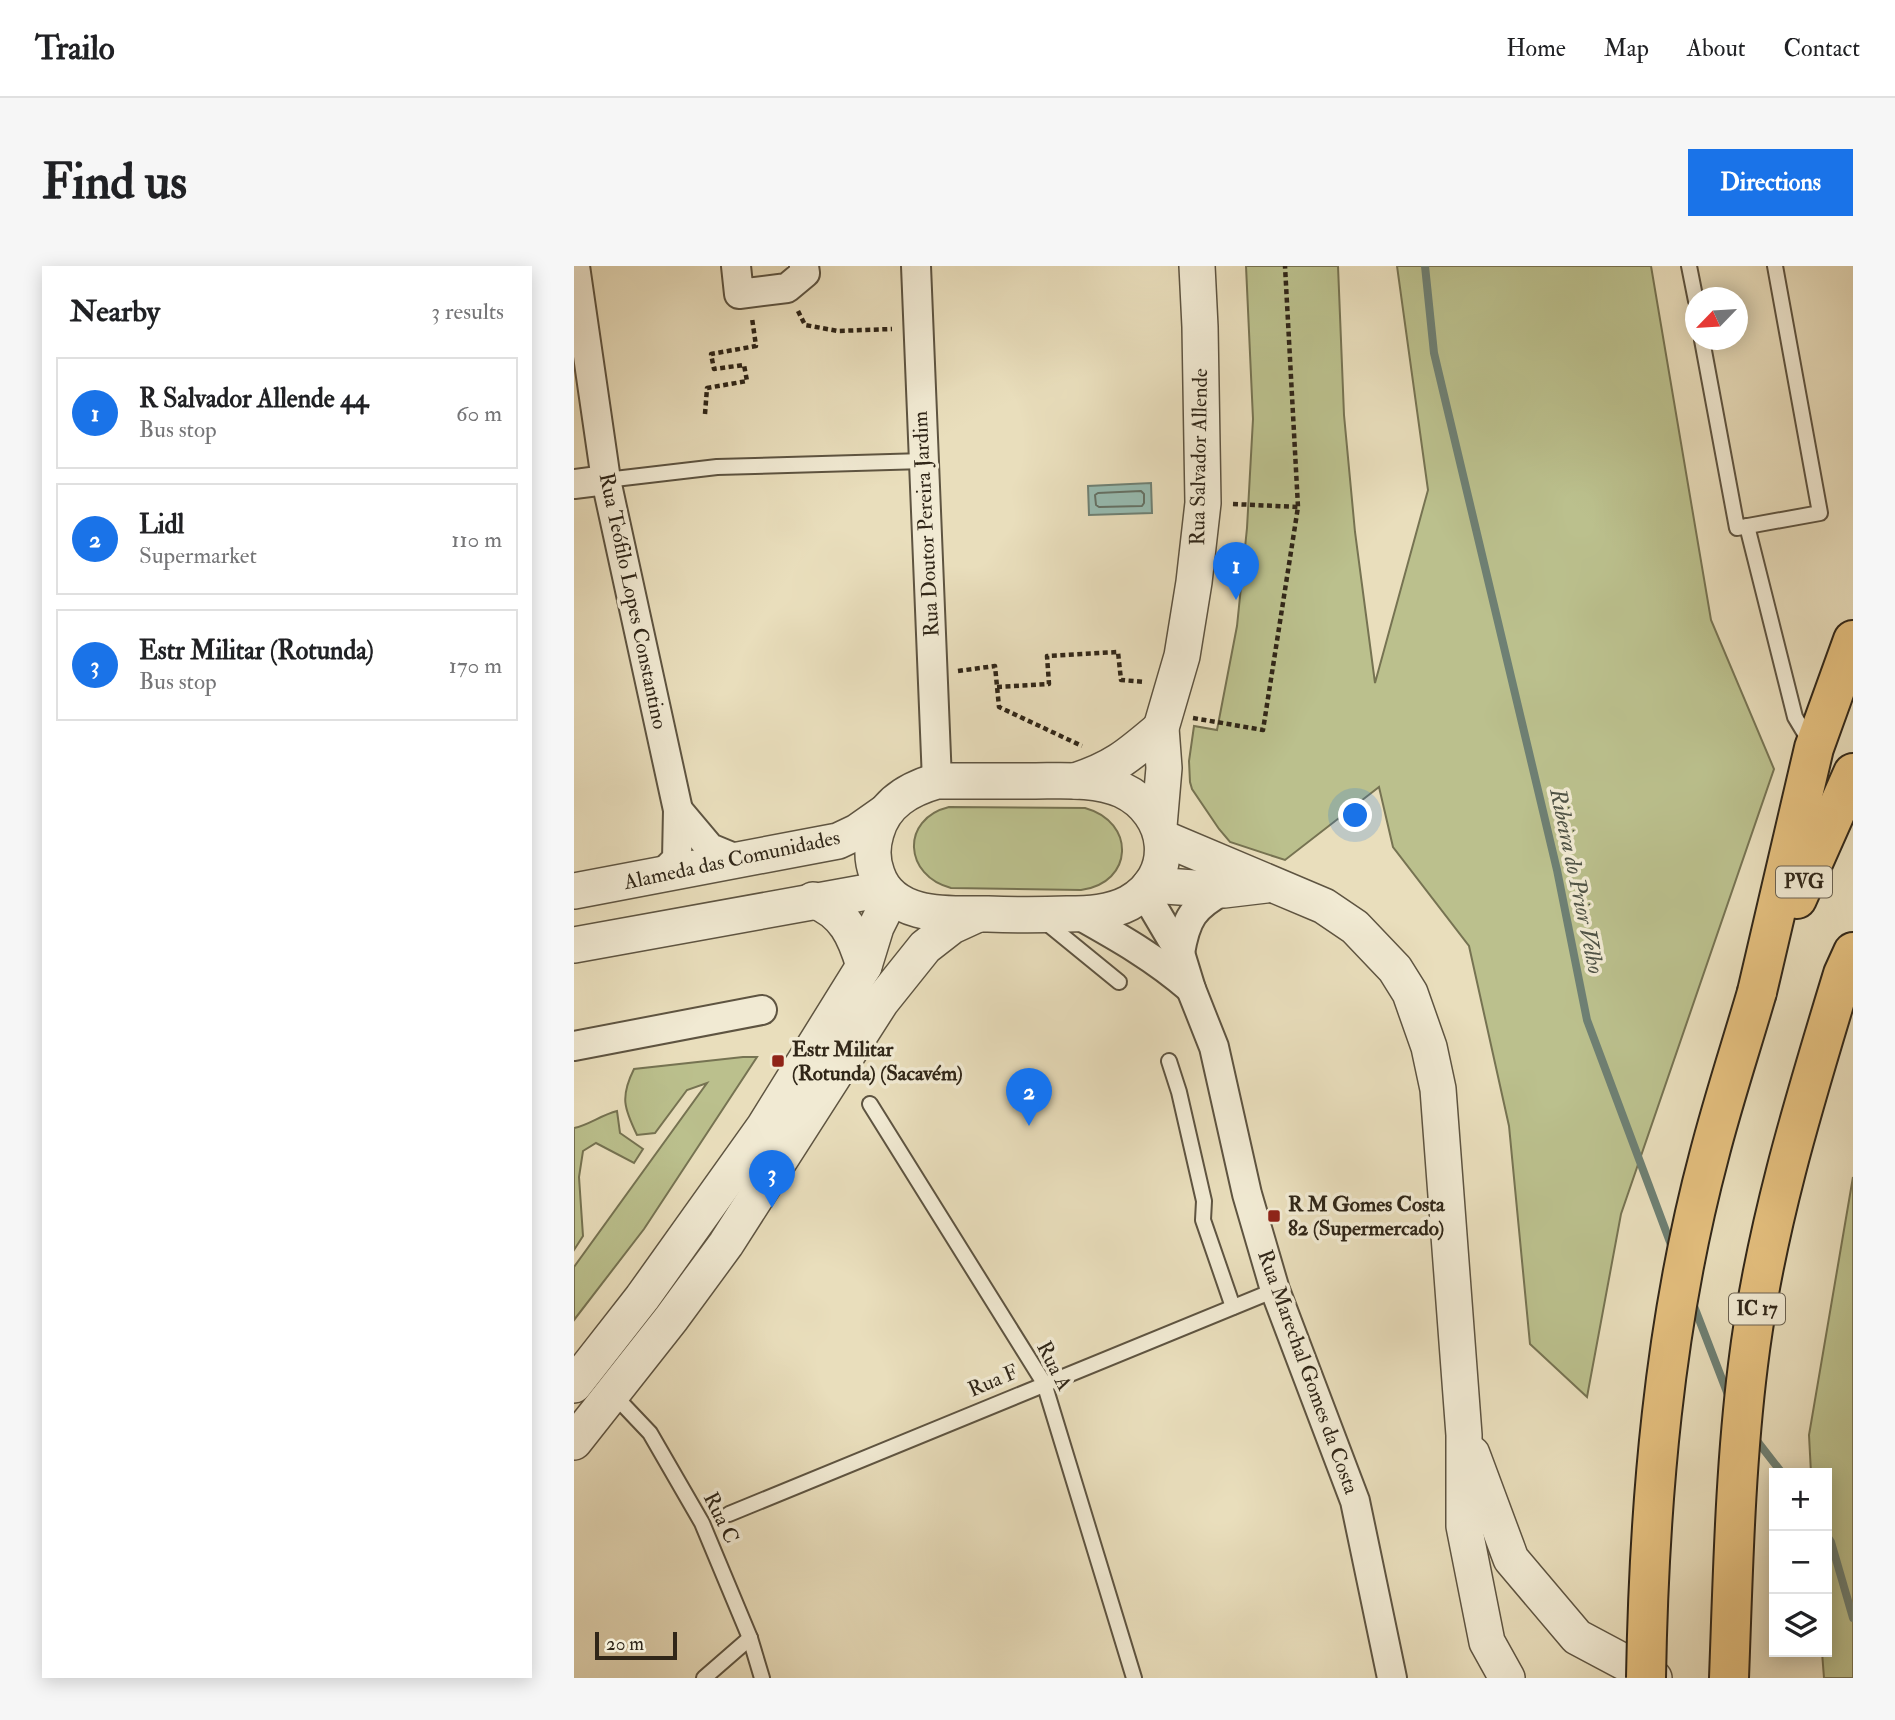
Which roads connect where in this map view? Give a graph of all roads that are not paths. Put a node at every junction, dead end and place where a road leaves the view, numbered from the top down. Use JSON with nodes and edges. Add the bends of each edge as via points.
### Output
{"nodes":[{"id":1,"x":575,"y":266,"type":"edge"},
{"id":2,"x":736,"y":266,"type":"edge"},
{"id":3,"x":804,"y":266,"type":"edge"},
{"id":4,"x":915,"y":266,"type":"edge"},
{"id":5,"x":1196,"y":266,"type":"edge"},
{"id":6,"x":1689,"y":266,"type":"edge"},
{"id":7,"x":1775,"y":266,"type":"edge"},
{"id":8,"x":1693,"y":287,"type":"edge"},
{"id":9,"x":1705,"y":350,"type":"edge"},
{"id":10,"x":924,"y":461,"type":"junction"},
{"id":11,"x":606,"y":480,"type":"junction"},
{"id":12,"x":574,"y":485,"type":"edge"},
{"id":13,"x":1747,"y":526,"type":"junction"},
{"id":14,"x":1853,"y":640,"type":"edge"},
{"id":15,"x":1161,"y":728,"type":"junction"},
{"id":16,"x":1814,"y":748,"type":"junction"},
{"id":17,"x":1853,"y":773,"type":"edge"},
{"id":18,"x":1085,"y":778,"type":"junction"},
{"id":19,"x":937,"y":781,"type":"junction"},
{"id":20,"x":678,"y":810,"type":"junction"},
{"id":21,"x":884,"y":813,"type":"junction"},
{"id":22,"x":1161,"y":832,"type":"junction"},
{"id":23,"x":739,"y":860,"type":"junction"},
{"id":24,"x":662,"y":875,"type":"junction"},
{"id":25,"x":1269,"y":884,"type":"junction"},
{"id":26,"x":1147,"y":888,"type":"junction"},
{"id":27,"x":1224,"y":890,"type":"junction"},
{"id":28,"x":574,"y":891,"type":"edge"},
{"id":29,"x":888,"y":893,"type":"junction"},
{"id":30,"x":813,"y":900,"type":"junction"},
{"id":31,"x":977,"y":914,"type":"junction"},
{"id":32,"x":1077,"y":914,"type":"junction"},
{"id":33,"x":1036,"y":915,"type":"junction"},
{"id":34,"x":574,"y":946,"type":"edge"},
{"id":35,"x":1853,"y":951,"type":"edge"},
{"id":36,"x":1180,"y":953,"type":"junction"},
{"id":37,"x":864,"y":966,"type":"junction"},
{"id":38,"x":1119,"y":982,"type":"dead end"},
{"id":39,"x":1191,"y":989,"type":"junction"},
{"id":40,"x":1758,"y":992,"type":"junction"},
{"id":41,"x":762,"y":1010,"type":"dead end"},
{"id":42,"x":574,"y":1045,"type":"edge"},
{"id":43,"x":1169,"y":1061,"type":"dead end"},
{"id":44,"x":870,"y":1104,"type":"dead end"},
{"id":45,"x":1275,"y":1290,"type":"junction"},
{"id":46,"x":1233,"y":1307,"type":"junction"},
{"id":47,"x":1044,"y":1383,"type":"junction"},
{"id":48,"x":574,"y":1385,"type":"edge"},
{"id":49,"x":613,"y":1393,"type":"junction"},
{"id":50,"x":1464,"y":1435,"type":"junction"},
{"id":51,"x":574,"y":1442,"type":"edge"},
{"id":52,"x":729,"y":1514,"type":"dead end"},
{"id":53,"x":750,"y":1638,"type":"junction"},
{"id":54,"x":704,"y":1678,"type":"edge"},
{"id":55,"x":762,"y":1678,"type":"edge"},
{"id":56,"x":1133,"y":1678,"type":"edge"},
{"id":57,"x":1392,"y":1678,"type":"edge"},
{"id":58,"x":1507,"y":1678,"type":"edge"},
{"id":59,"x":1646,"y":1678,"type":"edge"},
{"id":60,"x":1654,"y":1678,"type":"edge"},
{"id":61,"x":1729,"y":1678,"type":"edge"}],
"edges":[{"from":1,"to":11,"type":"street","name":"Rua Teófilo Lopes Constantino"},
{"from":2,"to":3,"type":"street","via":[[739,294],[787,288],[805,273]]},
{"from":4,"to":10,"type":"street","name":"Rua Doutor Pereira Jardim"},
{"from":5,"to":15,"type":"street","name":"Rua Salvador Allende","via":[[1203,503],[1182,656]]},
{"from":6,"to":8,"type":"lane"},
{"from":7,"to":13,"type":"lane","via":[[1820,513]]},
{"from":9,"to":13,"type":"lane","via":[[1737,528]]},
{"from":10,"to":11,"type":"lane","via":[[717,467]]},
{"from":10,"to":19,"type":"street","name":"Rua Doutor Pereira Jardim"},
{"from":11,"to":12,"type":"street"},
{"from":11,"to":20,"type":"street","name":"Rua Teófilo Lopes Constantino"},
{"from":13,"to":16,"type":"lane","via":[[1795,717]]},
{"from":14,"to":16,"type":"highway"},
{"from":15,"to":18,"type":"street","via":[[1121,762]]},
{"from":15,"to":22,"type":"street"},
{"from":16,"to":40,"type":"highway"},
{"from":17,"to":40,"type":"highway","number":"PVG"},
{"from":18,"to":19,"type":"street"},
{"from":18,"to":22,"type":"street","via":[[1134,797],[1149,810]]},
{"from":19,"to":21,"type":"street","name":"Alameda das Comunidades","via":[[908,792]]},
{"from":20,"to":23,"type":"street","name":"Rua Teófilo Lopes Constantino","via":[[710,848]]},
{"from":20,"to":24,"type":"street","name":"Rua Teófilo Lopes Constantino","via":[[677,859]]},
{"from":21,"to":23,"type":"street","name":"Alameda das Comunidades","via":[[838,841]]},
{"from":21,"to":29,"type":"street","via":[[873,852]]},
{"from":22,"to":25,"type":"street"},
{"from":22,"to":26,"type":"street","via":[[1162,859]]},
{"from":23,"to":24,"type":"street","name":"Alameda das Comunidades"},
{"from":24,"to":28,"type":"street","name":"Alameda das Comunidades"},
{"from":25,"to":27,"type":"street"},
{"from":25,"to":50,"type":"street","via":[[1324,906],[1355,927],[1395,969],[1419,1015],[1437,1089]]},
{"from":26,"to":27,"type":"street"},
{"from":26,"to":32,"type":"street","via":[[1116,909]]},
{"from":26,"to":36,"type":"street","name":"Rua Marechal Gomes da Costa"},
{"from":27,"to":36,"type":"street","via":[[1192,913]]},
{"from":29,"to":30,"type":"street"},
{"from":29,"to":31,"type":"street","via":[[910,907],[934,914]]},
{"from":29,"to":37,"type":"street"},
{"from":30,"to":34,"type":"street"},
{"from":30,"to":37,"type":"street","via":[[833,910],[850,928]]},
{"from":31,"to":33,"type":"street"},
{"from":31,"to":49,"type":"street","via":[[925,947],[881,1002],[726,1244]]},
{"from":32,"to":33,"type":"street"},
{"from":32,"to":39,"type":"street","name":"Rua Marechal Gomes da Costa","via":[[1160,962]]},
{"from":33,"to":38,"type":"lane"},
{"from":35,"to":61,"type":"highway","number":"IC 17","via":[[1799,1122],[1763,1277],[1747,1378]]},
{"from":36,"to":39,"type":"street","name":"Rua Marechal Gomes da Costa"},
{"from":37,"to":48,"type":"street","via":[[764,1127]]},
{"from":39,"to":45,"type":"street","name":"Rua Marechal Gomes da Costa","via":[[1214,1047],[1247,1194]]},
{"from":40,"to":59,"type":"highway","bridge":true,"via":[[1708,1157],[1673,1329],[1652,1532]]},
{"from":41,"to":42,"type":"street"},
{"from":43,"to":46,"type":"lane","via":[[1204,1201],[1203,1220]]},
{"from":44,"to":47,"type":"lane","name":"Rua A"},
{"from":45,"to":46,"type":"lane","name":"Rua F"},
{"from":45,"to":57,"type":"street","name":"Rua Marechal Gomes da Costa","via":[[1355,1501]]},
{"from":46,"to":47,"type":"lane","name":"Rua F"},
{"from":47,"to":52,"type":"lane","name":"Rua F"},
{"from":47,"to":56,"type":"lane","name":"Rua A"},
{"from":49,"to":51,"type":"street"},
{"from":49,"to":53,"type":"lane","name":"Rua C","via":[[650,1433],[702,1523]]},
{"from":50,"to":58,"type":"street","via":[[1464,1526],[1487,1642]]},
{"from":50,"to":60,"type":"street","via":[[1511,1559],[1577,1637]]},
{"from":53,"to":54,"type":"lane"},
{"from":53,"to":55,"type":"lane","name":"Rua C"}]}
